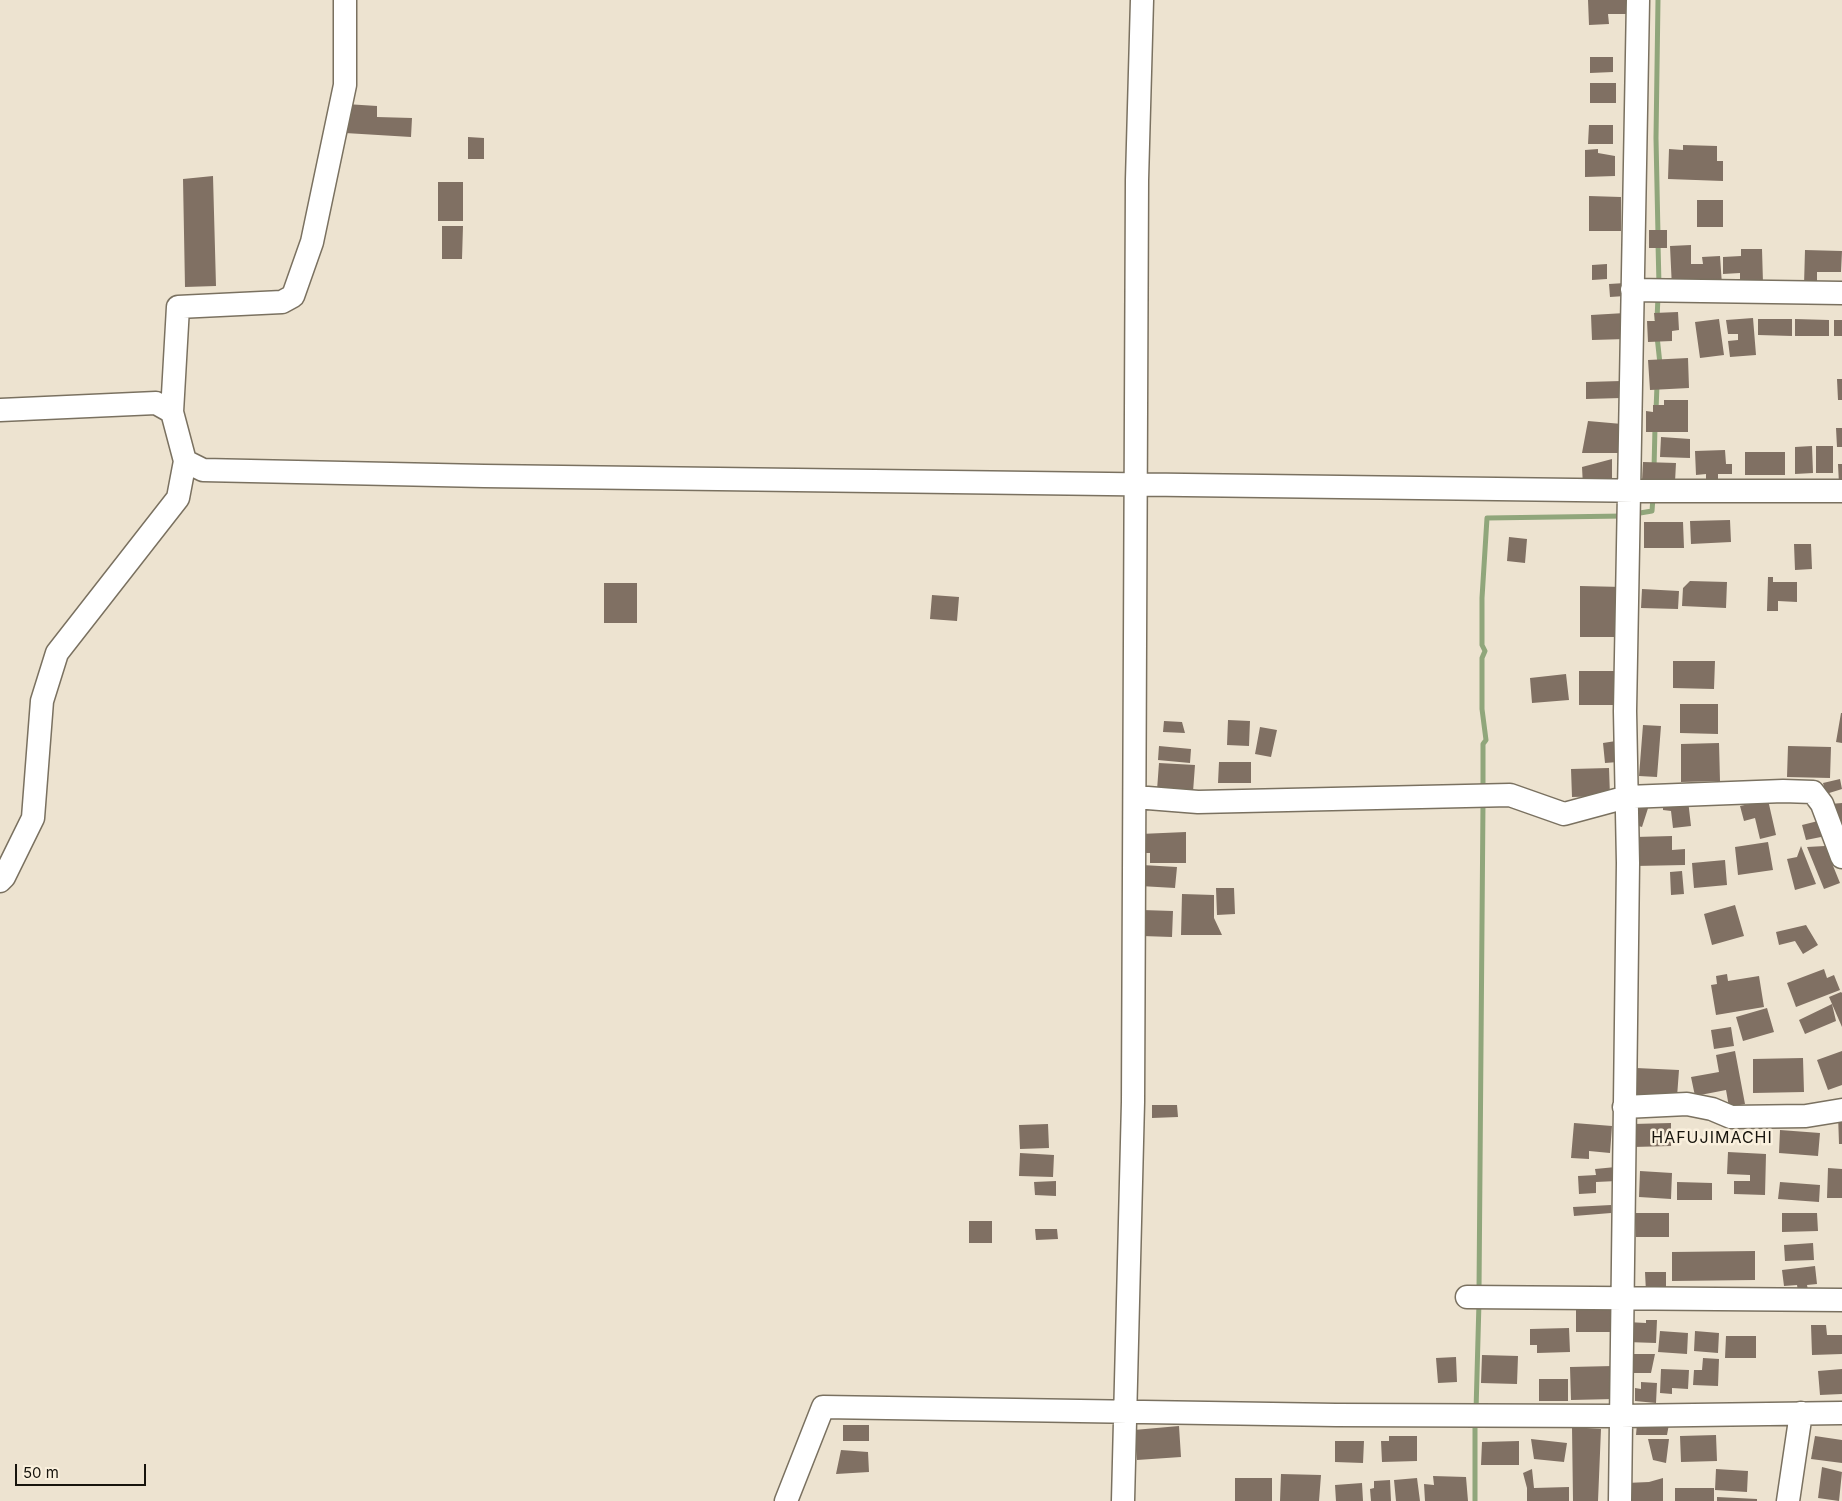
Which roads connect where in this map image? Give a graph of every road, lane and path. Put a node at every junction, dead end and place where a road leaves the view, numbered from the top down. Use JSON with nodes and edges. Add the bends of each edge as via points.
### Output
{"nodes":[{"id":1,"x":345,"y":0,"type":"edge"},
{"id":2,"x":1142,"y":0,"type":"edge"},
{"id":3,"x":1638,"y":0,"type":"edge"},
{"id":4,"x":1639,"y":290,"type":"junction"},
{"id":5,"x":1842,"y":293,"type":"edge"},
{"id":6,"x":0,"y":410,"type":"edge"},
{"id":7,"x":172,"y":412,"type":"junction"},
{"id":8,"x":185,"y":461,"type":"junction"},
{"id":9,"x":1136,"y":485,"type":"junction"},
{"id":10,"x":1630,"y":490,"type":"junction"},
{"id":11,"x":1842,"y":491,"type":"edge"},
{"id":12,"x":1135,"y":797,"type":"junction"},
{"id":13,"x":1627,"y":797,"type":"junction"},
{"id":14,"x":1842,"y":857,"type":"edge"},
{"id":15,"x":0,"y":881,"type":"edge"},
{"id":16,"x":1624,"y":1107,"type":"junction"},
{"id":17,"x":1842,"y":1110,"type":"edge"},
{"id":18,"x":1467,"y":1297,"type":"dead end"},
{"id":19,"x":1622,"y":1298,"type":"junction"},
{"id":20,"x":1842,"y":1300,"type":"edge"},
{"id":21,"x":1125,"y":1410,"type":"junction"},
{"id":22,"x":1801,"y":1413,"type":"junction"},
{"id":23,"x":1842,"y":1413,"type":"edge"},
{"id":24,"x":1620,"y":1416,"type":"junction"},
{"id":25,"x":786,"y":1501,"type":"edge"},
{"id":26,"x":1123,"y":1501,"type":"edge"},
{"id":27,"x":1620,"y":1501,"type":"edge"},
{"id":28,"x":1788,"y":1501,"type":"edge"}],
"edges":[{"from":1,"to":7,"type":"street","via":[[346,85],[312,242],[293,296],[282,302],[178,307]]},
{"from":2,"to":9,"type":"street","via":[[1137,180]]},
{"from":3,"to":4,"type":"street"},
{"from":4,"to":5,"type":"street"},
{"from":4,"to":10,"type":"street"},
{"from":6,"to":7,"type":"street","via":[[156,403]]},
{"from":7,"to":8,"type":"street"},
{"from":8,"to":9,"type":"street","via":[[203,470],[232,471]]},
{"from":8,"to":15,"type":"street","via":[[178,498],[57,653],[42,701],[33,818]]},
{"from":9,"to":10,"type":"street"},
{"from":9,"to":12,"type":"street"},
{"from":10,"to":11,"type":"street"},
{"from":10,"to":13,"type":"street","via":[[1625,710]]},
{"from":12,"to":13,"type":"street","via":[[1198,802],[1510,795],[1564,814]]},
{"from":12,"to":21,"type":"street","via":[[1133,1102]]},
{"from":13,"to":14,"type":"street","via":[[1814,792],[1822,804]]},
{"from":13,"to":16,"type":"street"},
{"from":16,"to":17,"type":"street","via":[[1687,1104],[1732,1116],[1806,1116]]},
{"from":16,"to":19,"type":"street"},
{"from":18,"to":19,"type":"street"},
{"from":19,"to":20,"type":"street"},
{"from":19,"to":24,"type":"street"},
{"from":21,"to":24,"type":"street"},
{"from":21,"to":25,"type":"street","via":[[823,1407]]},
{"from":21,"to":26,"type":"street"},
{"from":22,"to":23,"type":"street"},
{"from":22,"to":24,"type":"street"},
{"from":22,"to":28,"type":"street"},
{"from":24,"to":27,"type":"street"}]}
